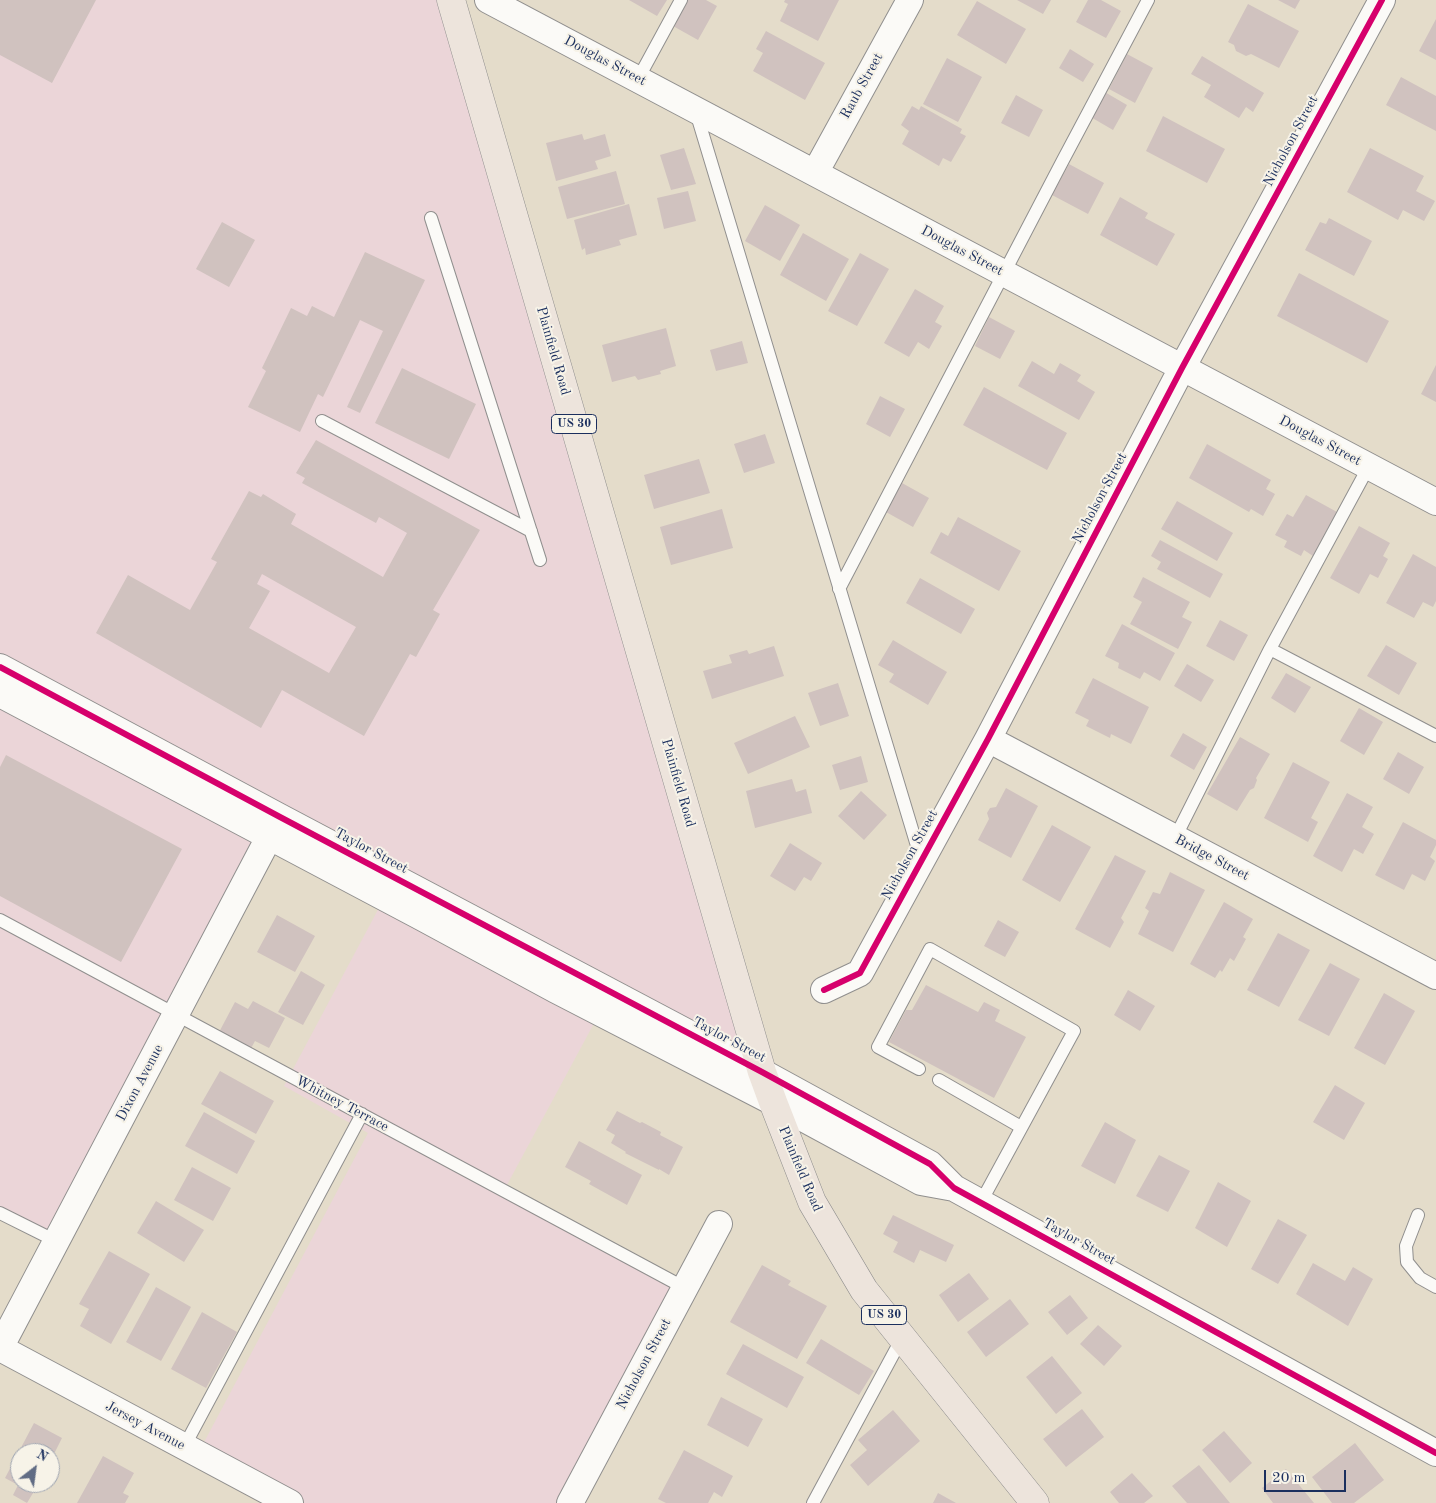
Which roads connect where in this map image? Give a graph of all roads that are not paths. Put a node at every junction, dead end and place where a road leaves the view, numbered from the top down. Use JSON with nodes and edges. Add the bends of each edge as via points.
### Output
{"nodes":[{"id":1,"x":451,"y":0,"type":"edge"},
{"id":2,"x":488,"y":0,"type":"edge"},
{"id":3,"x":681,"y":0,"type":"edge"},
{"id":4,"x":910,"y":0,"type":"edge"},
{"id":5,"x":1148,"y":0,"type":"edge"},
{"id":6,"x":1382,"y":0,"type":"edge"},
{"id":7,"x":638,"y":79,"type":"junction"},
{"id":8,"x":696,"y":110,"type":"junction"},
{"id":9,"x":815,"y":173,"type":"junction"},
{"id":10,"x":431,"y":218,"type":"dead end"},
{"id":11,"x":1004,"y":273,"type":"junction"},
{"id":12,"x":1182,"y":368,"type":"junction"},
{"id":13,"x":322,"y":421,"type":"dead end"},
{"id":14,"x":1369,"y":466,"type":"junction"},
{"id":15,"x":1436,"y":502,"type":"edge"},
{"id":16,"x":531,"y":530,"type":"junction"},
{"id":17,"x":540,"y":560,"type":"dead end"},
{"id":18,"x":839,"y":589,"type":"junction"},
{"id":19,"x":1270,"y":649,"type":"junction"},
{"id":20,"x":1,"y":677,"type":"edge"},
{"id":21,"x":1436,"y":736,"type":"edge"},
{"id":22,"x":988,"y":739,"type":"junction"},
{"id":23,"x":274,"y":827,"type":"junction"},
{"id":24,"x":1174,"y":838,"type":"junction"},
{"id":25,"x":922,"y":860,"type":"junction"},
{"id":26,"x":0,"y":920,"type":"edge"},
{"id":27,"x":1436,"y":976,"type":"edge"},
{"id":28,"x":824,"y":990,"type":"dead end"},
{"id":29,"x":177,"y":1014,"type":"junction"},
{"id":30,"x":919,"y":1069,"type":"dead end"},
{"id":31,"x":762,"y":1072,"type":"junction"},
{"id":32,"x":939,"y":1080,"type":"dead end"},
{"id":33,"x":772,"y":1102,"type":"junction"},
{"id":34,"x":362,"y":1114,"type":"junction"},
{"id":35,"x":1021,"y":1128,"type":"junction"},
{"id":36,"x":954,"y":1188,"type":"junction"},
{"id":37,"x":981,"y":1202,"type":"junction"},
{"id":38,"x":0,"y":1212,"type":"edge"},
{"id":39,"x":1418,"y":1215,"type":"dead end"},
{"id":40,"x":719,"y":1224,"type":"dead end"},
{"id":41,"x":56,"y":1241,"type":"junction"},
{"id":42,"x":1436,"y":1287,"type":"edge"},
{"id":43,"x":685,"y":1288,"type":"junction"},
{"id":44,"x":902,"y":1338,"type":"junction"},
{"id":45,"x":0,"y":1348,"type":"edge"},
{"id":46,"x":184,"y":1447,"type":"junction"},
{"id":47,"x":1436,"y":1453,"type":"edge"},
{"id":48,"x":290,"y":1503,"type":"edge"},
{"id":49,"x":570,"y":1503,"type":"edge"},
{"id":50,"x":814,"y":1503,"type":"edge"},
{"id":51,"x":1035,"y":1503,"type":"edge"}],
"edges":[{"from":1,"to":31,"type":"main road","name":"Plainfield Road","number":"US 30"},
{"from":2,"to":7,"type":"street","name":"Douglas Street"},
{"from":3,"to":7,"type":"lane"},
{"from":4,"to":9,"type":"street","name":"Raub Street"},
{"from":5,"to":11,"type":"lane"},
{"from":6,"to":12,"type":"street","name":"Nicholson Street"},
{"from":7,"to":8,"type":"street","name":"Douglas Street"},
{"from":8,"to":9,"type":"street","name":"Douglas Street"},
{"from":8,"to":18,"type":"lane"},
{"from":9,"to":11,"type":"street","name":"Douglas Street"},
{"from":10,"to":16,"type":"lane"},
{"from":11,"to":12,"type":"street","name":"Douglas Street"},
{"from":11,"to":18,"type":"lane"},
{"from":12,"to":14,"type":"street","name":"Douglas Street"},
{"from":12,"to":22,"type":"street","name":"Nicholson Street"},
{"from":13,"to":16,"type":"lane"},
{"from":14,"to":15,"type":"street","name":"Douglas Street"},
{"from":14,"to":19,"type":"lane"},
{"from":16,"to":17,"type":"lane"},
{"from":18,"to":25,"type":"lane"},
{"from":19,"to":21,"type":"lane"},
{"from":19,"to":24,"type":"lane"},
{"from":20,"to":23,"type":"street","name":"Taylor Street"},
{"from":22,"to":24,"type":"street","name":"Bridge Street"},
{"from":22,"to":25,"type":"street","name":"Nicholson Street"},
{"from":23,"to":29,"type":"street","name":"Dixon Avenue"},
{"from":23,"to":31,"type":"street","name":"Taylor Street"},
{"from":23,"to":33,"type":"street","name":"Taylor Street","via":[[429,921]]},
{"from":24,"to":27,"type":"street","name":"Bridge Street"},
{"from":25,"to":28,"type":"street","name":"Nicholson Street","via":[[860,972]]},
{"from":26,"to":29,"type":"lane","name":"Whitney Terrace"},
{"from":29,"to":34,"type":"lane","name":"Whitney Terrace"},
{"from":29,"to":41,"type":"street","name":"Dixon Avenue"},
{"from":30,"to":35,"type":"lane","via":[[878,1047],[930,949],[1074,1031]]},
{"from":31,"to":33,"type":"main road","name":"Plainfield Road","number":"US 30"},
{"from":31,"to":36,"type":"street","name":"Taylor Street","via":[[930,1164]]},
{"from":32,"to":35,"type":"lane"},
{"from":33,"to":36,"type":"street","name":"Taylor Street","via":[[921,1182]]},
{"from":33,"to":44,"type":"main road","name":"Plainfield Road","number":"US 30","via":[[812,1202],[864,1290]]},
{"from":34,"to":43,"type":"lane","name":"Whitney Terrace"},
{"from":34,"to":46,"type":"lane"},
{"from":35,"to":37,"type":"lane"},
{"from":36,"to":37,"type":"street","name":"Taylor Street"},
{"from":37,"to":47,"type":"street","name":"Taylor Street"},
{"from":38,"to":41,"type":"lane"},
{"from":39,"to":42,"type":"lane","via":[[1406,1246],[1407,1262],[1420,1278]]},
{"from":40,"to":43,"type":"street","name":"Nicholson Street"},
{"from":41,"to":45,"type":"street","name":"Dixon Avenue"},
{"from":43,"to":49,"type":"street","name":"Nicholson Street"},
{"from":44,"to":50,"type":"lane"},
{"from":44,"to":51,"type":"main road","name":"Plainfield Road","number":"US 30"},
{"from":45,"to":46,"type":"street","name":"Jersey Avenue"},
{"from":46,"to":48,"type":"street","name":"Jersey Avenue"}]}
